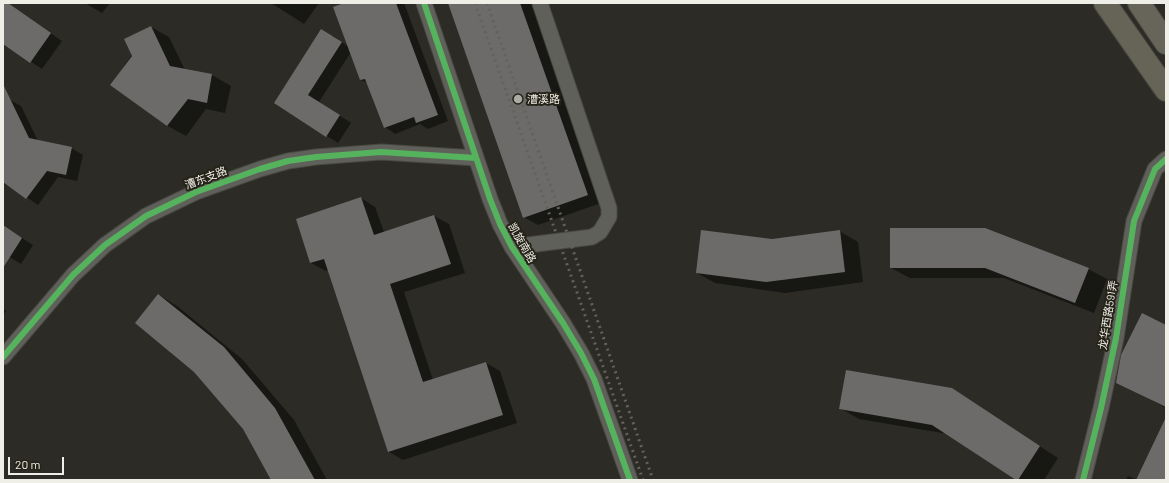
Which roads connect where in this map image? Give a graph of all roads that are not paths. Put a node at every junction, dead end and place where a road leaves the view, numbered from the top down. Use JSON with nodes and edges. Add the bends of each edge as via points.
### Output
{"nodes":[{"id":1,"x":424,"y":3,"type":"edge"},
{"id":2,"x":540,"y":3,"type":"edge"},
{"id":3,"x":1105,"y":3,"type":"edge"},
{"id":4,"x":1139,"y":3,"type":"edge"},
{"id":5,"x":1166,"y":43,"type":"edge"},
{"id":6,"x":1166,"y":90,"type":"edge"},
{"id":7,"x":476,"y":158,"type":"junction"},
{"id":8,"x":1166,"y":159,"type":"edge"},
{"id":9,"x":512,"y":247,"type":"junction"},
{"id":10,"x":3,"y":357,"type":"edge"},
{"id":11,"x":630,"y":480,"type":"edge"},
{"id":12,"x":1083,"y":480,"type":"edge"}],
"edges":[{"from":1,"to":7,"type":"street","name":"凯旋南路"},
{"from":2,"to":9,"type":"street","name":"凯旋南路","via":[[609,208],[609,217],[600,232],[592,237]]},
{"from":3,"to":6,"type":"highway"},
{"from":4,"to":5,"type":"main road"},
{"from":7,"to":9,"type":"street","name":"凯旋南路","via":[[490,199]]},
{"from":7,"to":10,"type":"street","name":"漕东支路","via":[[381,152],[316,157],[260,169],[196,192],[146,216],[105,245],[73,275]]},
{"from":8,"to":12,"type":"street","name":"龙华西路591弄","via":[[1155,169],[1134,221],[1116,338]]},
{"from":9,"to":11,"type":"street","name":"凯旋南路","via":[[581,353],[594,379]]}]}
